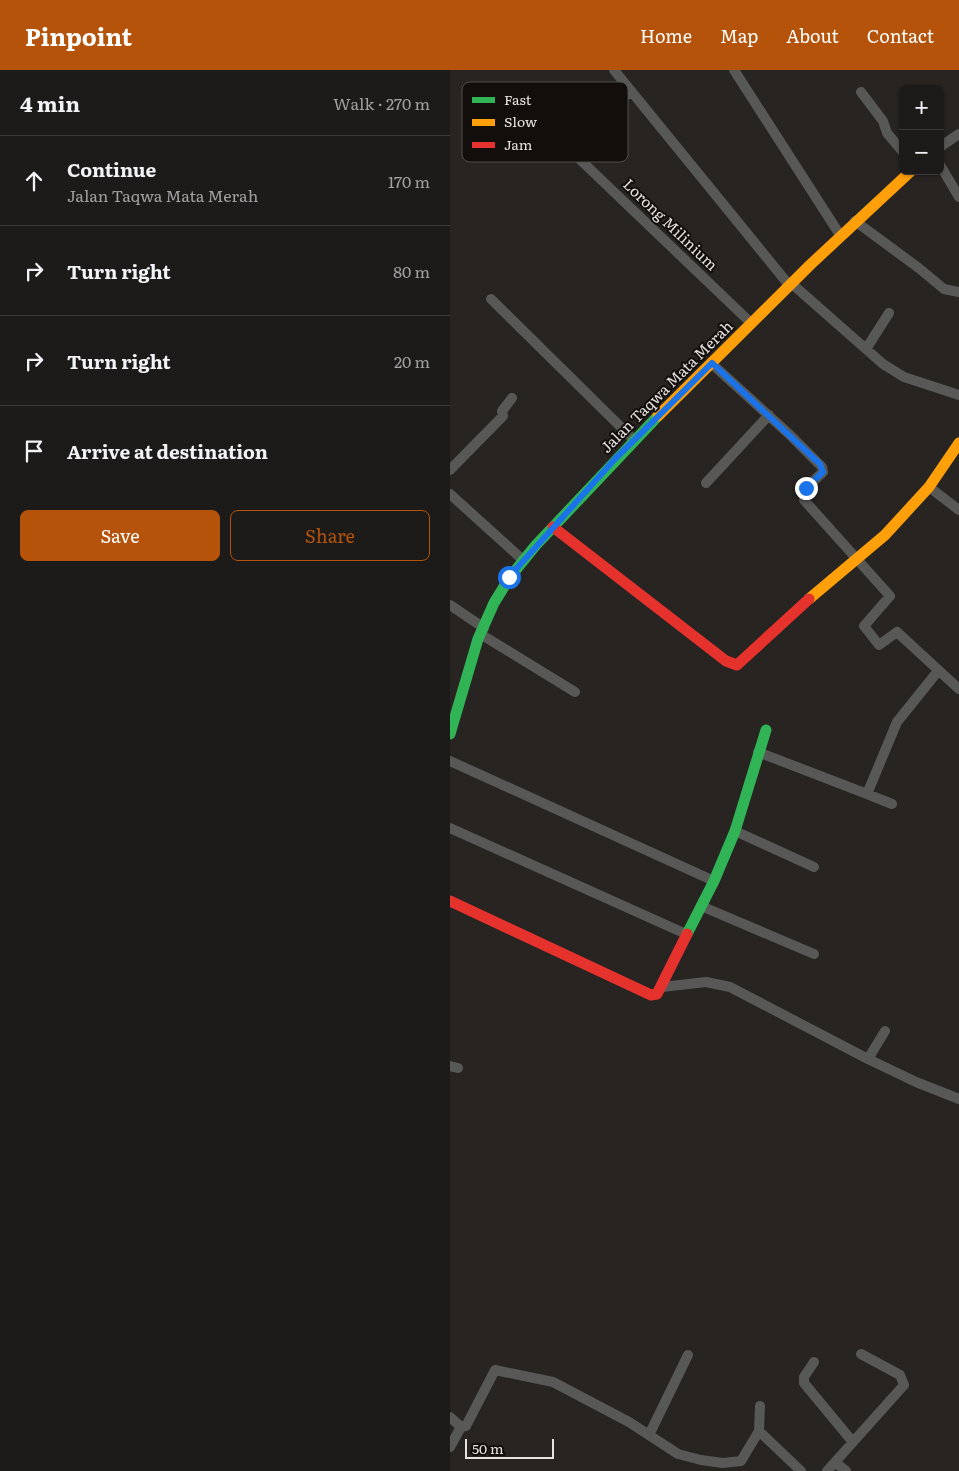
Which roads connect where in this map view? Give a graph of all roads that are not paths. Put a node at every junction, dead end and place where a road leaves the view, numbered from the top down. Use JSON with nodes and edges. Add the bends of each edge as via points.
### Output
{"nodes":[{"id":1,"x":614,"y":70,"type":"edge"},
{"id":2,"x":737,"y":71,"type":"edge"},
{"id":3,"x":624,"y":82,"type":"edge"},
{"id":4,"x":628,"y":87,"type":"edge"},
{"id":5,"x":631,"y":91,"type":"junction"},
{"id":6,"x":860,"y":92,"type":"dead end"},
{"id":7,"x":628,"y":93,"type":"edge"},
{"id":8,"x":959,"y":134,"type":"edge"},
{"id":9,"x":944,"y":144,"type":"edge"},
{"id":10,"x":899,"y":147,"type":"edge"},
{"id":11,"x":582,"y":162,"type":"edge"},
{"id":12,"x":944,"y":172,"type":"edge"},
{"id":13,"x":907,"y":175,"type":"edge"},
{"id":14,"x":959,"y":197,"type":"edge"},
{"id":15,"x":855,"y":221,"type":"junction"},
{"id":16,"x":840,"y":235,"type":"junction"},
{"id":17,"x":790,"y":284,"type":"junction"},
{"id":18,"x":959,"y":292,"type":"edge"},
{"id":19,"x":491,"y":299,"type":"dead end"},
{"id":20,"x":888,"y":313,"type":"dead end"},
{"id":21,"x":751,"y":324,"type":"junction"},
{"id":22,"x":866,"y":349,"type":"junction"},
{"id":23,"x":712,"y":363,"type":"junction"},
{"id":24,"x":959,"y":395,"type":"edge"},
{"id":25,"x":512,"y":398,"type":"dead end"},
{"id":26,"x":769,"y":415,"type":"junction"},
{"id":27,"x":634,"y":440,"type":"junction"},
{"id":28,"x":959,"y":443,"type":"edge"},
{"id":29,"x":450,"y":470,"type":"edge"},
{"id":30,"x":706,"y":483,"type":"dead end"},
{"id":31,"x":929,"y":487,"type":"junction"},
{"id":32,"x":450,"y":494,"type":"edge"},
{"id":33,"x":959,"y":510,"type":"edge"},
{"id":34,"x":553,"y":527,"type":"junction"},
{"id":35,"x":856,"y":559,"type":"junction"},
{"id":36,"x":522,"y":560,"type":"junction"},
{"id":37,"x":450,"y":605,"type":"edge"},
{"id":38,"x":483,"y":631,"type":"junction"},
{"id":39,"x":938,"y":671,"type":"junction"},
{"id":40,"x":959,"y":689,"type":"edge"},
{"id":41,"x":575,"y":692,"type":"dead end"},
{"id":42,"x":766,"y":730,"type":"dead end"},
{"id":43,"x":450,"y":734,"type":"edge"},
{"id":44,"x":758,"y":752,"type":"junction"},
{"id":45,"x":450,"y":761,"type":"edge"},
{"id":46,"x":867,"y":794,"type":"junction"},
{"id":47,"x":892,"y":804,"type":"dead end"},
{"id":48,"x":450,"y":828,"type":"edge"},
{"id":49,"x":735,"y":831,"type":"junction"},
{"id":50,"x":814,"y":867,"type":"dead end"},
{"id":51,"x":714,"y":881,"type":"junction"},
{"id":52,"x":450,"y":901,"type":"edge"},
{"id":53,"x":701,"y":906,"type":"junction"},
{"id":54,"x":686,"y":934,"type":"junction"},
{"id":55,"x":814,"y":954,"type":"dead end"},
{"id":56,"x":662,"y":987,"type":"junction"},
{"id":57,"x":885,"y":1031,"type":"dead end"},
{"id":58,"x":868,"y":1060,"type":"junction"},
{"id":59,"x":959,"y":1100,"type":"edge"},
{"id":60,"x":861,"y":1354,"type":"dead end"},
{"id":61,"x":688,"y":1355,"type":"dead end"},
{"id":62,"x":814,"y":1362,"type":"dead end"},
{"id":63,"x":760,"y":1406,"type":"dead end"},
{"id":64,"x":450,"y":1417,"type":"edge"},
{"id":65,"x":461,"y":1427,"type":"junction"},
{"id":66,"x":759,"y":1431,"type":"junction"},
{"id":67,"x":649,"y":1435,"type":"junction"},
{"id":68,"x":852,"y":1441,"type":"junction"},
{"id":69,"x":450,"y":1447,"type":"edge"},
{"id":70,"x":836,"y":1463,"type":"junction"},
{"id":71,"x":801,"y":1471,"type":"edge"},
{"id":72,"x":828,"y":1471,"type":"edge"},
{"id":73,"x":846,"y":1471,"type":"edge"}],
"edges":[{"from":1,"to":3,"type":"street"},
{"from":2,"to":16,"type":"street"},
{"from":4,"to":5,"type":"street"},
{"from":5,"to":7,"type":"street","name":"Lorong Milinium"},
{"from":5,"to":17,"type":"street"},
{"from":6,"to":10,"type":"street"},
{"from":8,"to":9,"type":"street"},
{"from":11,"to":21,"type":"street","name":"Lorong Milinium"},
{"from":12,"to":14,"type":"street"},
{"from":13,"to":15,"type":"street","name":"Jalan Taqwa Mata Merah"},
{"from":15,"to":16,"type":"street","name":"Jalan Taqwa Mata Merah"},
{"from":15,"to":18,"type":"street","via":[[944,289]]},
{"from":16,"to":17,"type":"street","name":"Jalan Taqwa Mata Merah"},
{"from":17,"to":21,"type":"street","name":"Jalan Taqwa Mata Merah"},
{"from":17,"to":22,"type":"street"},
{"from":19,"to":27,"type":"street"},
{"from":20,"to":22,"type":"street"},
{"from":21,"to":23,"type":"street","name":"Jalan Taqwa Mata Merah"},
{"from":22,"to":24,"type":"street","via":[[904,377]]},
{"from":23,"to":26,"type":"street"},
{"from":23,"to":27,"type":"street","name":"Jalan Taqwa Mata Merah"},
{"from":25,"to":29,"type":"street","via":[[503,410],[503,416]]},
{"from":26,"to":30,"type":"street"},
{"from":26,"to":35,"type":"street","via":[[822,467],[823,472],[806,488],[804,500]]},
{"from":27,"to":34,"type":"street","name":"Jalan Taqwa Mata Merah"},
{"from":28,"to":31,"type":"street"},
{"from":31,"to":33,"type":"street"},
{"from":31,"to":35,"type":"street","via":[[885,535]]},
{"from":32,"to":36,"type":"street"},
{"from":34,"to":35,"type":"street","via":[[732,665],[741,663],[820,588]]},
{"from":34,"to":36,"type":"street","name":"Jalan Taqwa Mata Merah"},
{"from":35,"to":39,"type":"street","via":[[890,596],[864,626],[879,645],[897,632]]},
{"from":36,"to":38,"type":"street","name":"Jalan Taqwa Mata Merah","via":[[503,587]]},
{"from":37,"to":38,"type":"street"},
{"from":38,"to":41,"type":"street"},
{"from":38,"to":43,"type":"street","name":"Jalan Taqwa Mata Merah"},
{"from":39,"to":40,"type":"street"},
{"from":39,"to":46,"type":"street","via":[[897,722]]},
{"from":42,"to":44,"type":"street"},
{"from":44,"to":46,"type":"street"},
{"from":44,"to":49,"type":"street"},
{"from":45,"to":51,"type":"street"},
{"from":46,"to":47,"type":"street"},
{"from":48,"to":54,"type":"street"},
{"from":49,"to":50,"type":"street"},
{"from":49,"to":51,"type":"street"},
{"from":51,"to":53,"type":"street"},
{"from":52,"to":56,"type":"street","via":[[651,995],[657,994]]},
{"from":53,"to":54,"type":"street"},
{"from":53,"to":55,"type":"street"},
{"from":54,"to":56,"type":"street"},
{"from":56,"to":58,"type":"street","via":[[706,982],[730,987]]},
{"from":57,"to":58,"type":"street"},
{"from":58,"to":59,"type":"street"},
{"from":60,"to":68,"type":"street","via":[[900,1375],[904,1385]]},
{"from":61,"to":67,"type":"street"},
{"from":62,"to":68,"type":"street","via":[[804,1377],[804,1383]]},
{"from":63,"to":66,"type":"street"},
{"from":64,"to":65,"type":"street"},
{"from":65,"to":67,"type":"street","via":[[466,1426],[495,1370],[553,1382]]},
{"from":65,"to":69,"type":"street"},
{"from":66,"to":67,"type":"street","via":[[741,1461],[734,1464],[678,1454]]},
{"from":66,"to":71,"type":"street"},
{"from":68,"to":70,"type":"street"},
{"from":70,"to":72,"type":"street"},
{"from":70,"to":73,"type":"street"}]}
